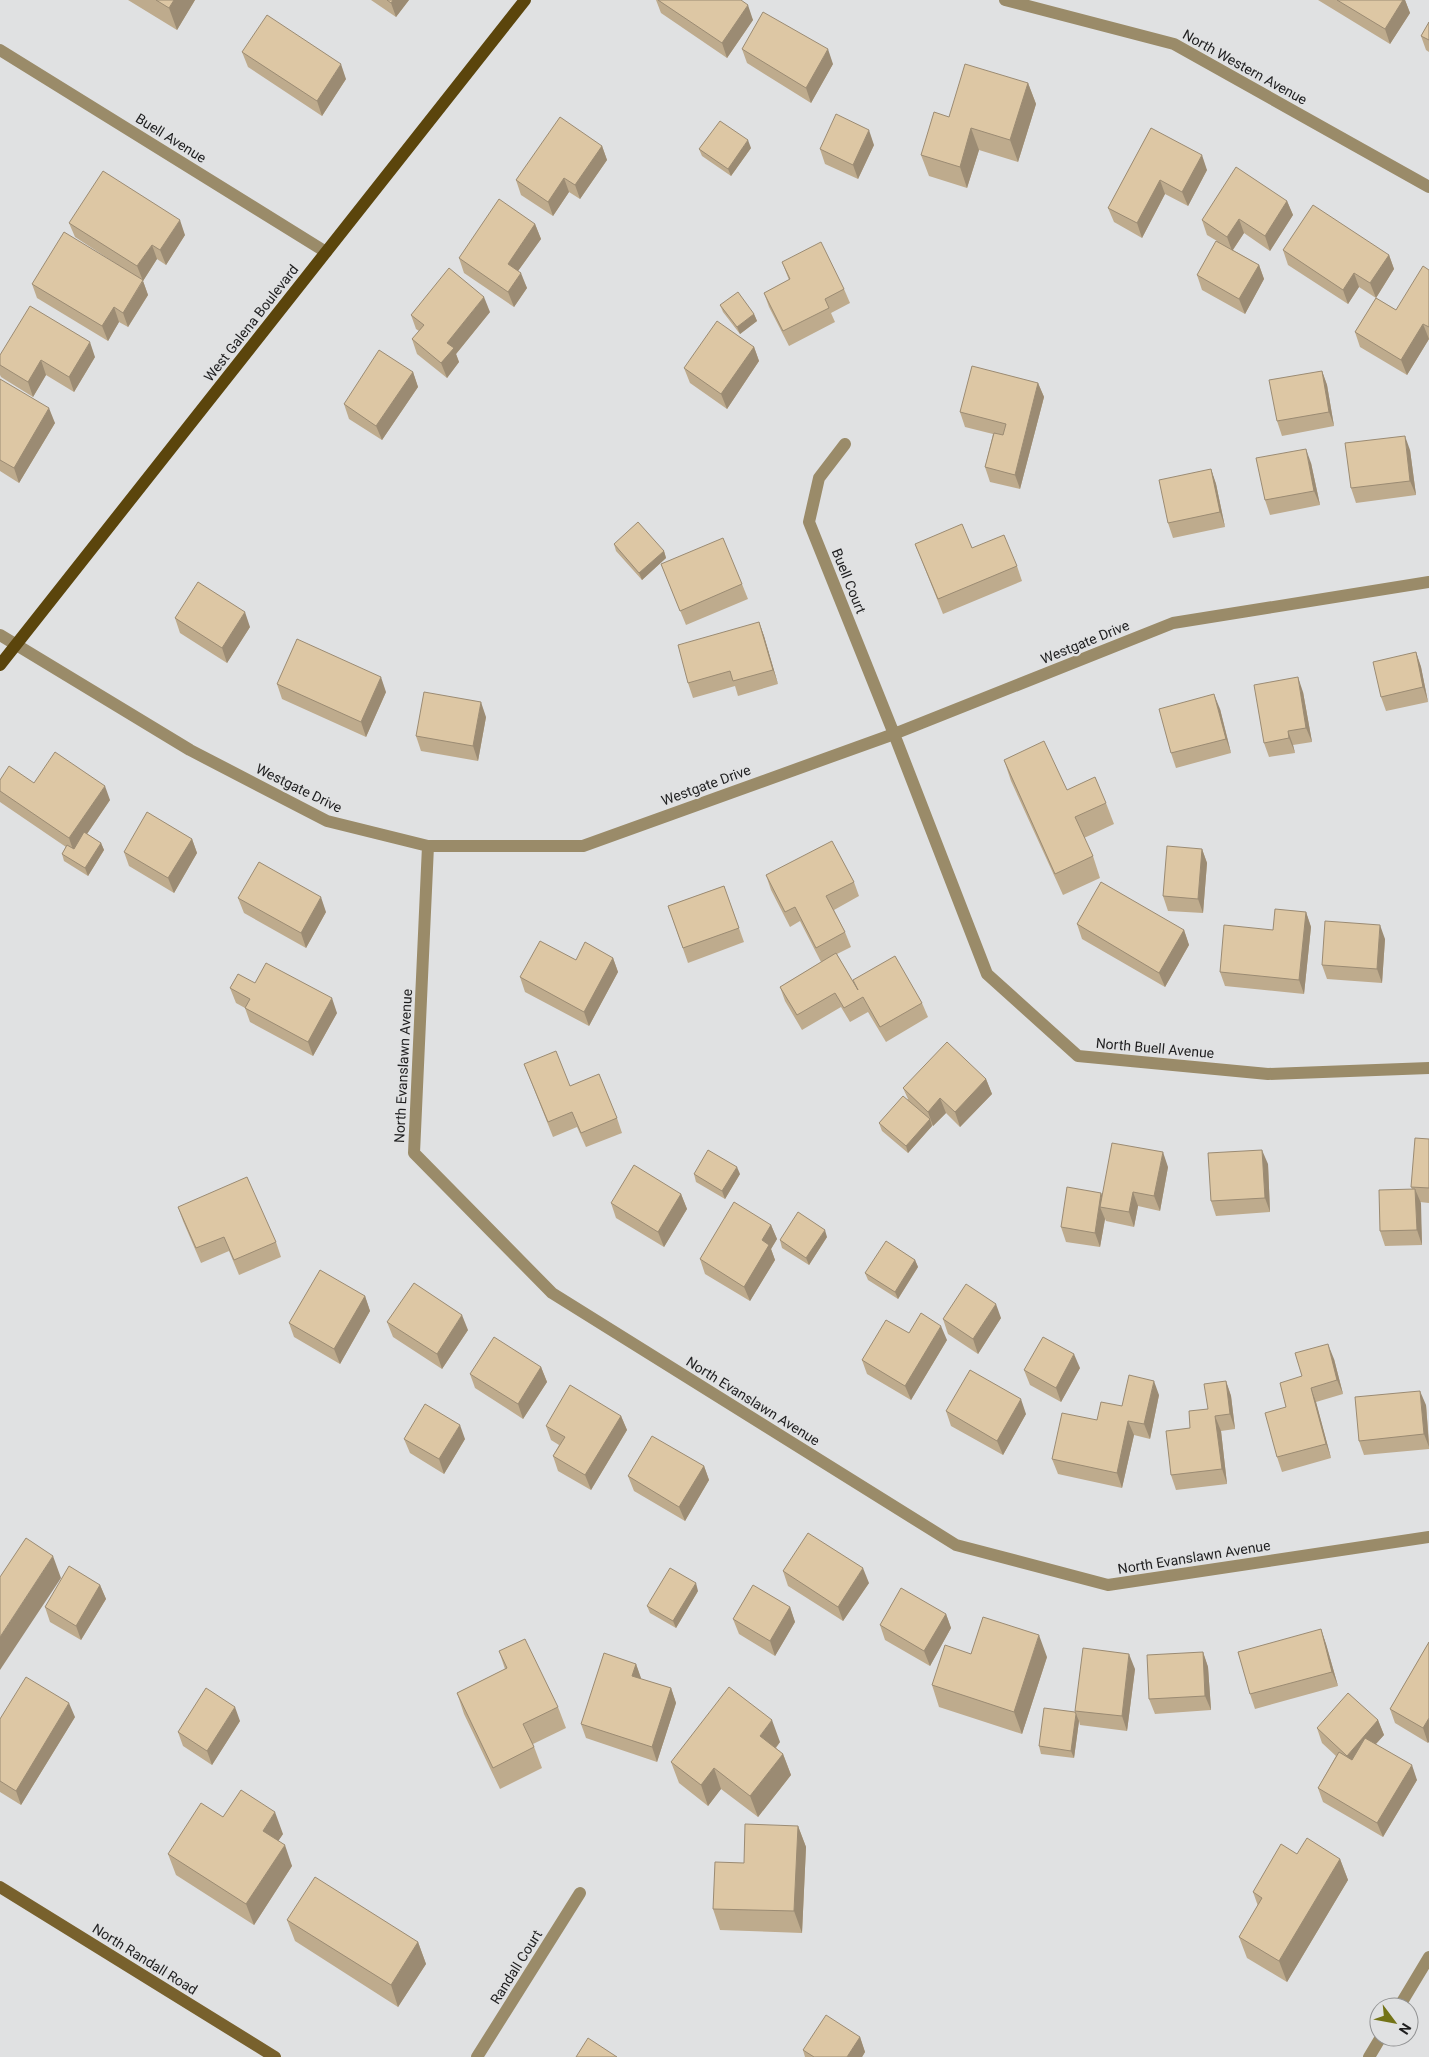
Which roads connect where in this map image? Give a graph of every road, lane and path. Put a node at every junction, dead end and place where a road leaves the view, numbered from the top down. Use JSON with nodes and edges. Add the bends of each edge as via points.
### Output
{"nodes":[{"id":1,"x":524,"y":0,"type":"edge"},
{"id":2,"x":1005,"y":0,"type":"edge"},
{"id":3,"x":0,"y":50,"type":"edge"},
{"id":4,"x":1429,"y":187,"type":"edge"},
{"id":5,"x":326,"y":252,"type":"junction"},
{"id":6,"x":845,"y":444,"type":"dead end"},
{"id":7,"x":1429,"y":582,"type":"edge"},
{"id":8,"x":0,"y":635,"type":"edge"},
{"id":9,"x":16,"y":645,"type":"junction"},
{"id":10,"x":0,"y":665,"type":"edge"},
{"id":11,"x":894,"y":734,"type":"junction"},
{"id":12,"x":428,"y":846,"type":"junction"},
{"id":13,"x":1429,"y":1068,"type":"edge"},
{"id":14,"x":1429,"y":1537,"type":"edge"},
{"id":15,"x":0,"y":1887,"type":"edge"},
{"id":16,"x":580,"y":1893,"type":"dead end"},
{"id":17,"x":1429,"y":1957,"type":"edge"},
{"id":18,"x":1405,"y":1997,"type":"edge"},
{"id":19,"x":275,"y":2057,"type":"edge"},
{"id":20,"x":477,"y":2057,"type":"edge"}],
"edges":[{"from":1,"to":5,"type":"main road","name":"West Galena Boulevard"},
{"from":2,"to":4,"type":"street","name":"North Western Avenue","via":[[1174,44]]},
{"from":3,"to":5,"type":"street","name":"Buell Avenue"},
{"from":5,"to":9,"type":"main road","name":"West Galena Boulevard"},
{"from":6,"to":11,"type":"street","name":"Buell Court","via":[[819,478],[809,522]]},
{"from":7,"to":11,"type":"street","name":"Westgate Drive","via":[[1173,623]]},
{"from":8,"to":9,"type":"street","name":"Westgate Drive"},
{"from":9,"to":10,"type":"main road","name":"West Galena Boulevard"},
{"from":9,"to":12,"type":"street","name":"Westgate Drive","via":[[190,750],[327,821]]},
{"from":11,"to":12,"type":"street","name":"Westgate Drive","via":[[583,846]]},
{"from":11,"to":13,"type":"street","name":"North Buell Avenue","via":[[987,974],[1078,1056],[1268,1074]]},
{"from":12,"to":14,"type":"street","name":"North Evanslawn Avenue","via":[[414,1153],[552,1294],[956,1545],[1108,1586]]},
{"from":15,"to":19,"type":"main road","name":"North Randall Road"},
{"from":16,"to":20,"type":"street","name":"Randall Court"},
{"from":17,"to":18,"type":"street"}]}
